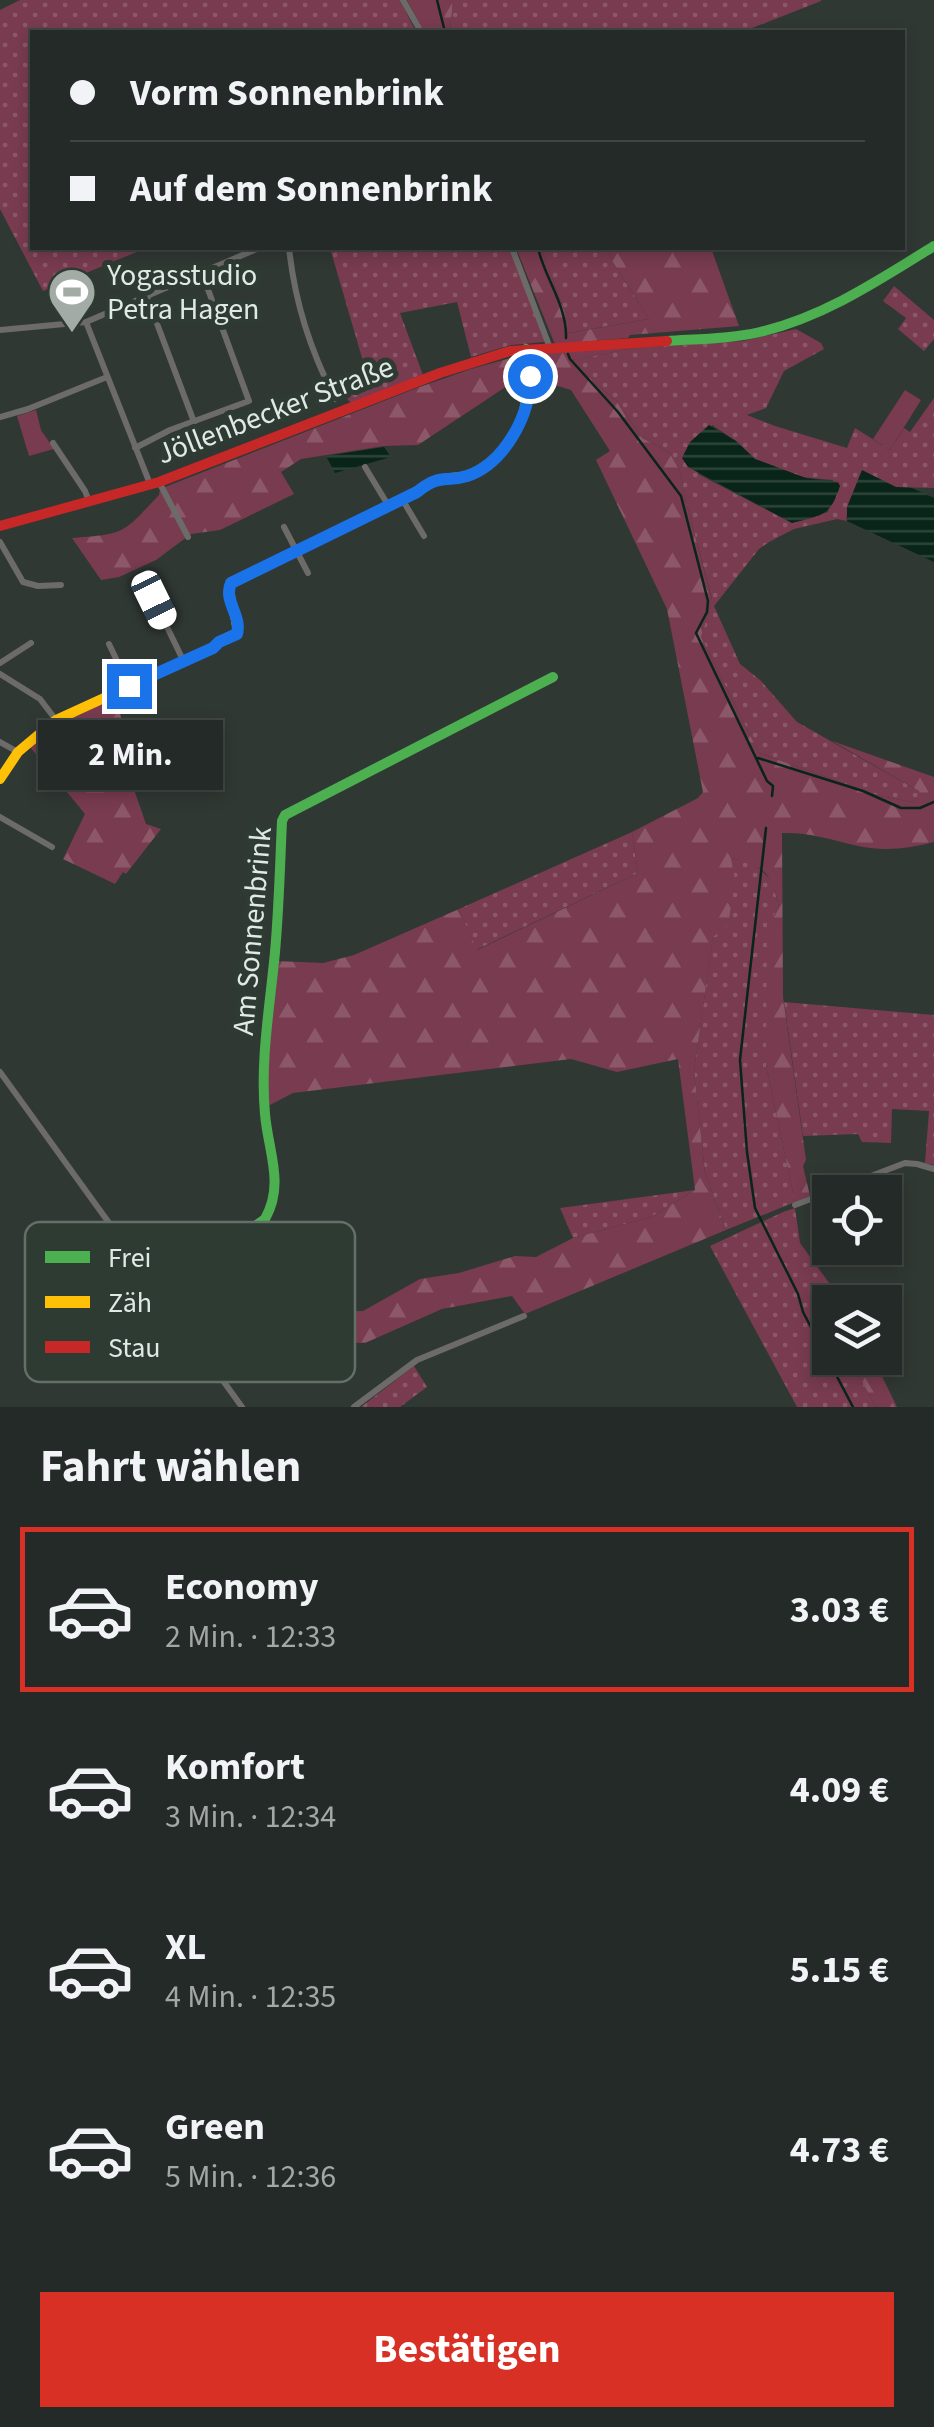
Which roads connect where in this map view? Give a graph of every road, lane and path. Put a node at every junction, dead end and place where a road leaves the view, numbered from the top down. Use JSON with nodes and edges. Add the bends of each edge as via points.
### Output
{"nodes":[{"id":1,"x":404,"y":0,"type":"edge"},
{"id":2,"x":419,"y":30,"type":"edge"},
{"id":3,"x":934,"y":246,"type":"edge"},
{"id":4,"x":254,"y":250,"type":"edge"},
{"id":5,"x":289,"y":250,"type":"edge"},
{"id":6,"x":513,"y":250,"type":"edge"},
{"id":7,"x":202,"y":273,"type":"junction"},
{"id":8,"x":147,"y":297,"type":"junction"},
{"id":9,"x":86,"y":322,"type":"junction"},
{"id":10,"x":0,"y":330,"type":"edge"},
{"id":11,"x":550,"y":348,"type":"junction"},
{"id":12,"x":526,"y":350,"type":"junction"},
{"id":13,"x":107,"y":377,"type":"junction"},
{"id":14,"x":335,"y":399,"type":"dead end"},
{"id":15,"x":0,"y":417,"type":"edge"},
{"id":16,"x":194,"y":422,"type":"junction"},
{"id":17,"x":53,"y":443,"type":"dead end"},
{"id":18,"x":136,"y":448,"type":"junction"},
{"id":19,"x":365,"y":467,"type":"dead end"},
{"id":20,"x":154,"y":483,"type":"junction"},
{"id":21,"x":402,"y":499,"type":"junction"},
{"id":22,"x":89,"y":502,"type":"junction"},
{"id":23,"x":388,"y":505,"type":"junction"},
{"id":24,"x":0,"y":526,"type":"edge"},
{"id":25,"x":284,"y":528,"type":"dead end"},
{"id":26,"x":424,"y":536,"type":"dead end"},
{"id":27,"x":188,"y":537,"type":"dead end"},
{"id":28,"x":0,"y":542,"type":"edge"},
{"id":29,"x":296,"y":550,"type":"junction"},
{"id":30,"x":308,"y":573,"type":"dead end"},
{"id":31,"x":61,"y":586,"type":"dead end"},
{"id":32,"x":154,"y":600,"type":"dead end"},
{"id":33,"x":31,"y":643,"type":"dead end"},
{"id":34,"x":109,"y":644,"type":"dead end"},
{"id":35,"x":183,"y":660,"type":"junction"},
{"id":36,"x":0,"y":663,"type":"edge"},
{"id":37,"x":0,"y":674,"type":"edge"},
{"id":38,"x":553,"y":677,"type":"dead end"},
{"id":39,"x":129,"y":686,"type":"junction"},
{"id":40,"x":56,"y":720,"type":"junction"},
{"id":41,"x":0,"y":742,"type":"edge"},
{"id":42,"x":18,"y":752,"type":"junction"},
{"id":43,"x":0,"y":779,"type":"edge"},
{"id":44,"x":0,"y":817,"type":"edge"},
{"id":45,"x":52,"y":846,"type":"dead end"},
{"id":46,"x":0,"y":1072,"type":"edge"},
{"id":47,"x":934,"y":1168,"type":"edge"},
{"id":48,"x":795,"y":1205,"type":"dead end"},
{"id":49,"x":108,"y":1222,"type":"edge"},
{"id":50,"x":259,"y":1222,"type":"edge"},
{"id":51,"x":524,"y":1316,"type":"dead end"},
{"id":52,"x":224,"y":1382,"type":"edge"},
{"id":53,"x":242,"y":1407,"type":"edge"},
{"id":54,"x":354,"y":1407,"type":"edge"}],
"edges":[{"from":1,"to":2,"type":"street"},
{"from":3,"to":11,"type":"street","name":"Jöllenbecker Straße","via":[[821,313],[760,332]]},
{"from":4,"to":7,"type":"street"},
{"from":5,"to":14,"type":"street","via":[[310,346]]},
{"from":6,"to":11,"type":"street"},
{"from":7,"to":8,"type":"street"},
{"from":7,"to":16,"type":"street","via":[[249,401]]},
{"from":8,"to":9,"type":"street"},
{"from":8,"to":16,"type":"street"},
{"from":9,"to":10,"type":"street"},
{"from":9,"to":13,"type":"street"},
{"from":11,"to":12,"type":"street","name":"Jöllenbecker Straße"},
{"from":12,"to":20,"type":"street","name":"Jöllenbecker Straße","via":[[440,373]]},
{"from":12,"to":21,"type":"street","via":[[529,400],[508,442],[475,473],[430,482]]},
{"from":13,"to":15,"type":"street"},
{"from":13,"to":18,"type":"street"},
{"from":16,"to":18,"type":"street"},
{"from":17,"to":22,"type":"street"},
{"from":18,"to":20,"type":"street"},
{"from":19,"to":23,"type":"street"},
{"from":20,"to":22,"type":"street","name":"Jöllenbecker Straße"},
{"from":20,"to":27,"type":"street"},
{"from":21,"to":23,"type":"street"},
{"from":21,"to":26,"type":"street"},
{"from":22,"to":24,"type":"street","name":"Jöllenbecker Straße"},
{"from":23,"to":29,"type":"street"},
{"from":25,"to":29,"type":"street"},
{"from":28,"to":31,"type":"street","via":[[23,582]]},
{"from":29,"to":30,"type":"street"},
{"from":29,"to":35,"type":"street","via":[[231,583],[237,634]]},
{"from":32,"to":35,"type":"street"},
{"from":33,"to":36,"type":"street"},
{"from":34,"to":39,"type":"street"},
{"from":35,"to":39,"type":"street"},
{"from":37,"to":40,"type":"street","via":[[40,699]]},
{"from":38,"to":50,"type":"street","name":"Am Sonnenbrink","via":[[282,820],[264,1089],[275,1200]]},
{"from":39,"to":40,"type":"street"},
{"from":40,"to":42,"type":"street"},
{"from":41,"to":42,"type":"street"},
{"from":42,"to":43,"type":"street"},
{"from":44,"to":45,"type":"street"},
{"from":46,"to":49,"type":"street"},
{"from":47,"to":48,"type":"street","via":[[905,1163]]},
{"from":51,"to":54,"type":"street","via":[[417,1360]]},
{"from":52,"to":53,"type":"street"}]}
